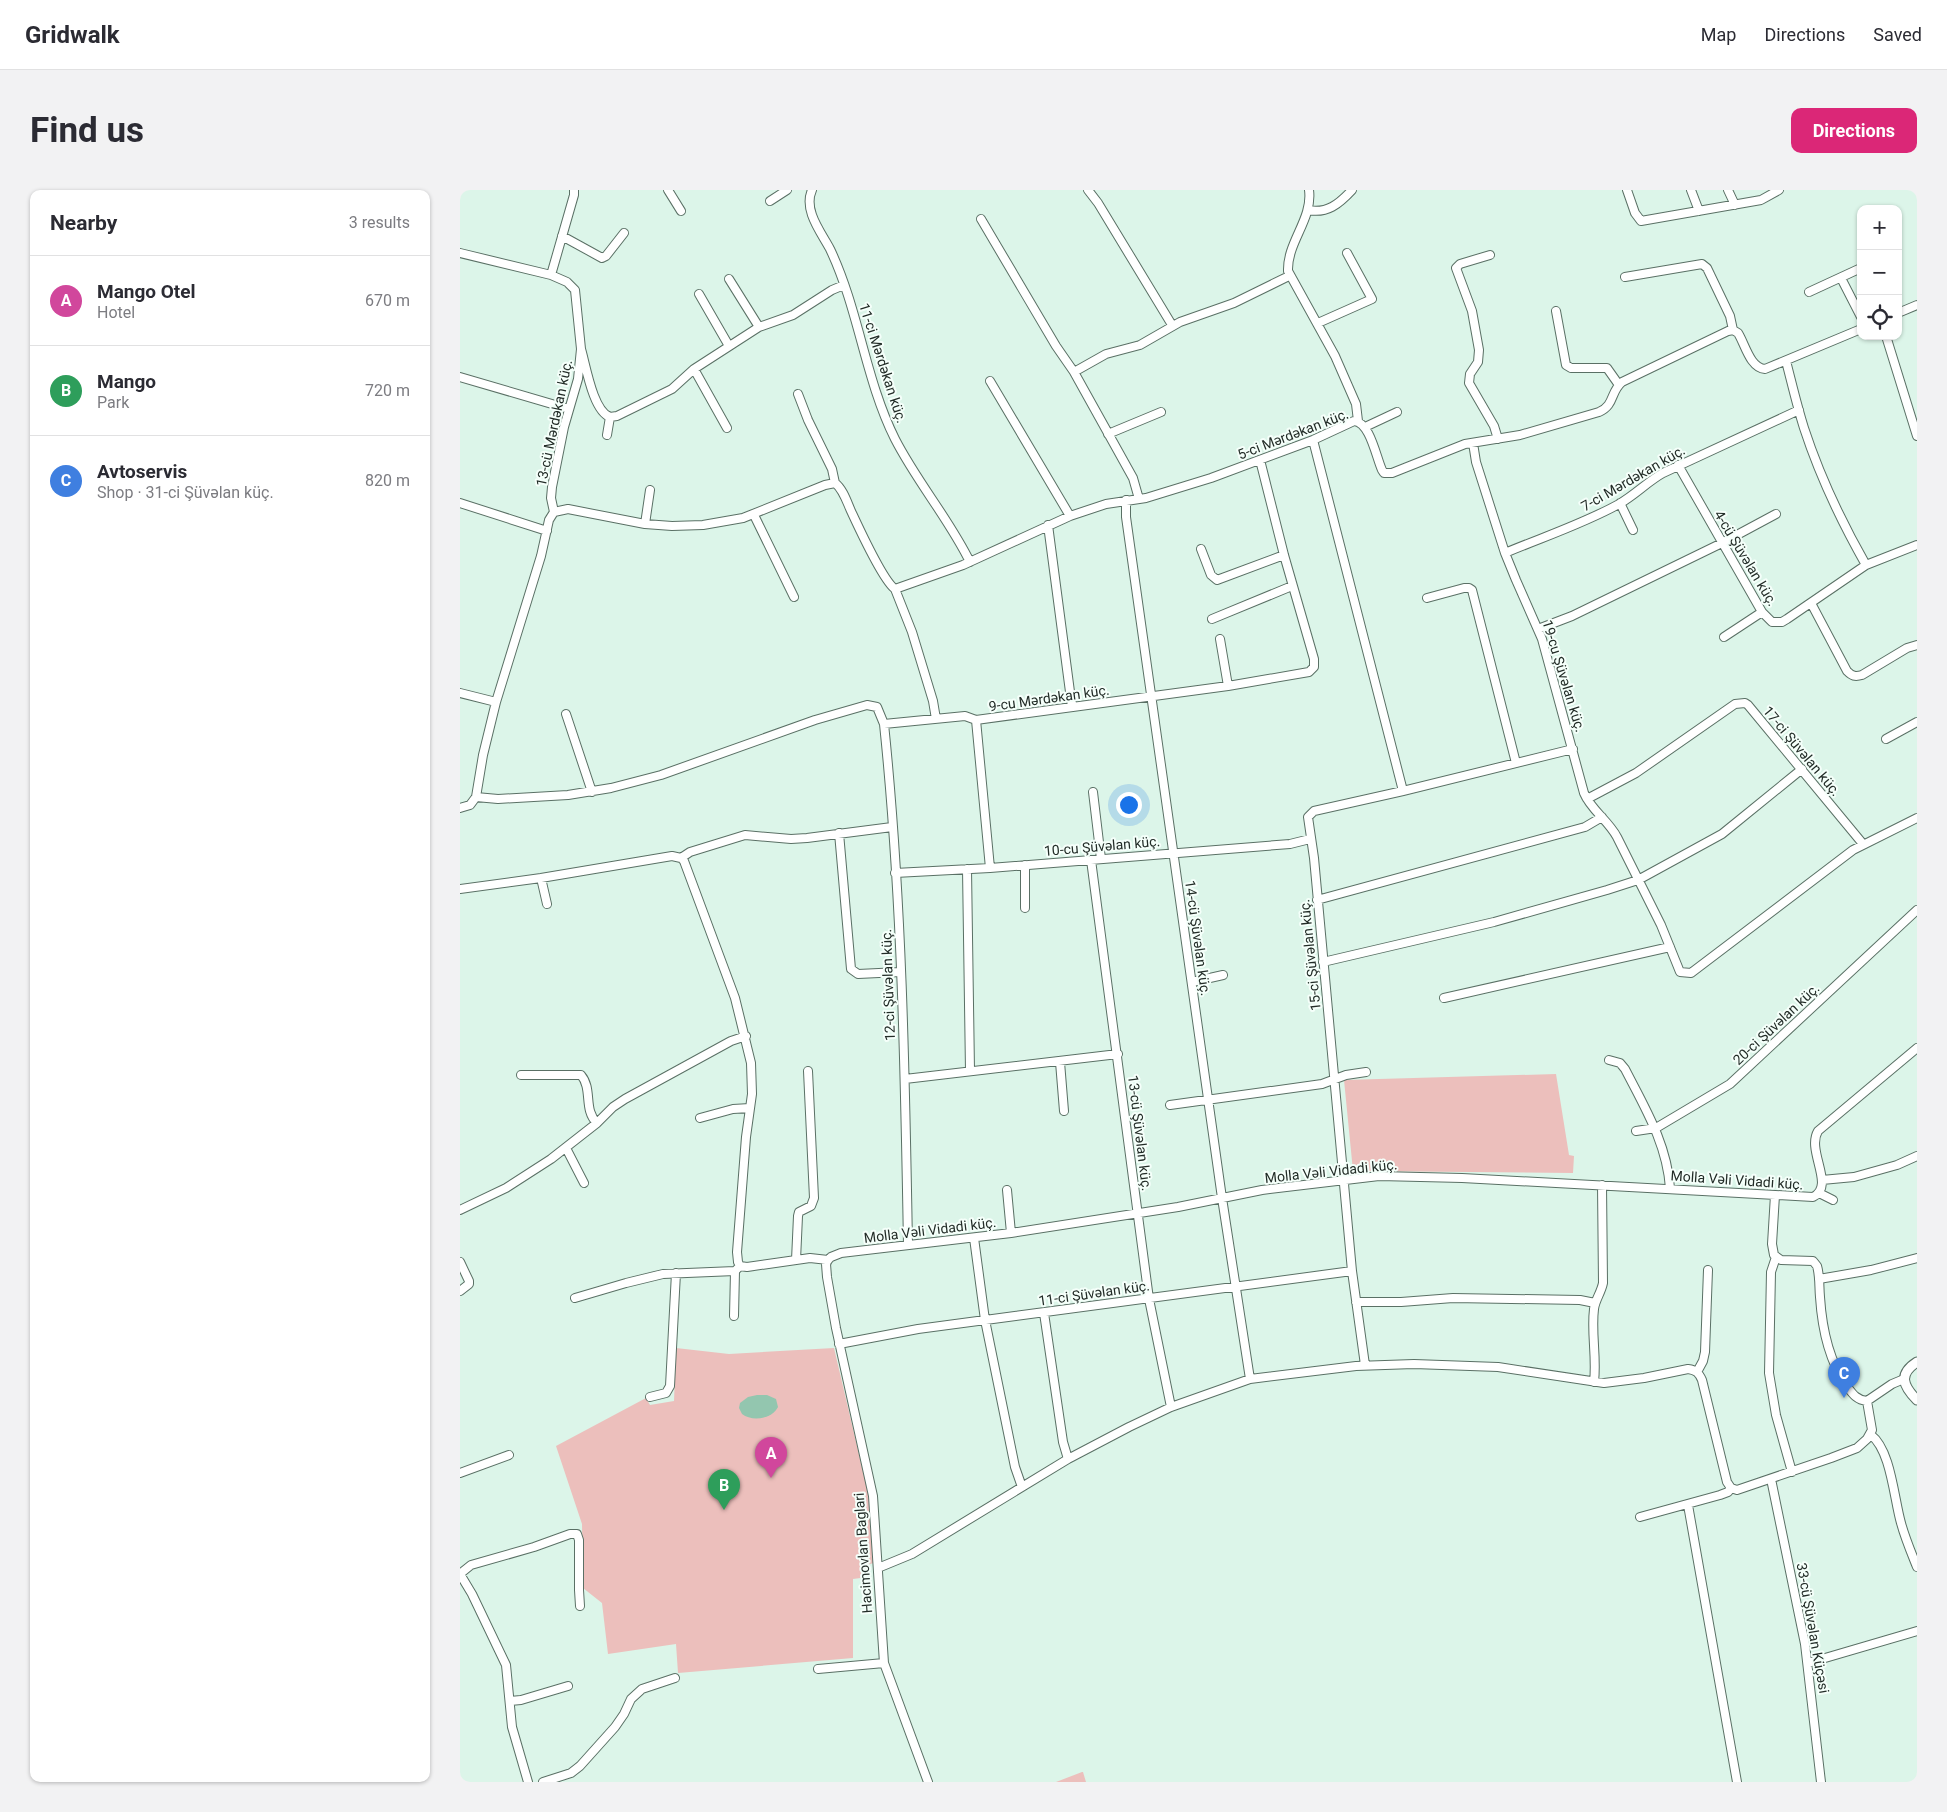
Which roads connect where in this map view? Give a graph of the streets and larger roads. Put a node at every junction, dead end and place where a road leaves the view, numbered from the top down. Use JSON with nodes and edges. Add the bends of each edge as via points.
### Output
{"nodes":[{"id":1,"x":574,"y":190,"type":"edge"},
{"id":2,"x":668,"y":190,"type":"edge"},
{"id":3,"x":787,"y":190,"type":"edge"},
{"id":4,"x":811,"y":190,"type":"edge"},
{"id":5,"x":1088,"y":190,"type":"edge"},
{"id":6,"x":1309,"y":190,"type":"edge"},
{"id":7,"x":1352,"y":190,"type":"edge"},
{"id":8,"x":1627,"y":190,"type":"edge"},
{"id":9,"x":1691,"y":190,"type":"edge"},
{"id":10,"x":1728,"y":190,"type":"edge"},
{"id":11,"x":1779,"y":190,"type":"edge"},
{"id":12,"x":770,"y":201,"type":"dead end"},
{"id":13,"x":1735,"y":205,"type":"junction"},
{"id":14,"x":1308,"y":210,"type":"junction"},
{"id":15,"x":681,"y":211,"type":"dead end"},
{"id":16,"x":1699,"y":211,"type":"junction"},
{"id":17,"x":981,"y":219,"type":"dead end"},
{"id":18,"x":624,"y":232,"type":"dead end"},
{"id":19,"x":562,"y":236,"type":"junction"},
{"id":20,"x":460,"y":252,"type":"edge"},
{"id":21,"x":1346,"y":253,"type":"dead end"},
{"id":22,"x":1490,"y":255,"type":"dead end"},
{"id":23,"x":1857,"y":270,"type":"edge"},
{"id":24,"x":551,"y":275,"type":"junction"},
{"id":25,"x":1289,"y":276,"type":"junction"},
{"id":26,"x":1625,"y":277,"type":"dead end"},
{"id":27,"x":1841,"y":278,"type":"junction"},
{"id":28,"x":729,"y":279,"type":"dead end"},
{"id":29,"x":844,"y":285,"type":"junction"},
{"id":30,"x":1809,"y":292,"type":"dead end"},
{"id":31,"x":698,"y":294,"type":"dead end"},
{"id":32,"x":1917,"y":305,"type":"edge"},
{"id":33,"x":1857,"y":309,"type":"edge"},
{"id":34,"x":1556,"y":311,"type":"dead end"},
{"id":35,"x":1902,"y":311,"type":"edge"},
{"id":36,"x":1318,"y":323,"type":"junction"},
{"id":37,"x":1172,"y":326,"type":"junction"},
{"id":38,"x":759,"y":328,"type":"junction"},
{"id":39,"x":1733,"y":330,"type":"junction"},
{"id":40,"x":1857,"y":331,"type":"edge"},
{"id":41,"x":1887,"y":340,"type":"edge"},
{"id":42,"x":729,"y":346,"type":"junction"},
{"id":43,"x":581,"y":349,"type":"junction"},
{"id":44,"x":1786,"y":362,"type":"junction"},
{"id":45,"x":694,"y":369,"type":"junction"},
{"id":46,"x":1074,"y":372,"type":"junction"},
{"id":47,"x":460,"y":377,"type":"edge"},
{"id":48,"x":990,"y":381,"type":"dead end"},
{"id":49,"x":1619,"y":385,"type":"junction"},
{"id":50,"x":592,"y":387,"type":"junction"},
{"id":51,"x":576,"y":388,"type":"junction"},
{"id":52,"x":798,"y":394,"type":"dead end"},
{"id":53,"x":569,"y":409,"type":"junction"},
{"id":54,"x":1799,"y":410,"type":"junction"},
{"id":55,"x":1161,"y":412,"type":"dead end"},
{"id":56,"x":1398,"y":412,"type":"dead end"},
{"id":57,"x":610,"y":417,"type":"junction"},
{"id":58,"x":1362,"y":424,"type":"junction"},
{"id":59,"x":727,"y":428,"type":"dead end"},
{"id":60,"x":1108,"y":434,"type":"junction"},
{"id":61,"x":607,"y":435,"type":"dead end"},
{"id":62,"x":1917,"y":436,"type":"edge"},
{"id":63,"x":1498,"y":439,"type":"junction"},
{"id":64,"x":1313,"y":440,"type":"junction"},
{"id":65,"x":1473,"y":442,"type":"junction"},
{"id":66,"x":1260,"y":460,"type":"junction"},
{"id":67,"x":1678,"y":465,"type":"junction"},
{"id":68,"x":835,"y":483,"type":"junction"},
{"id":69,"x":650,"y":490,"type":"dead end"},
{"id":70,"x":1139,"y":499,"type":"junction"},
{"id":71,"x":1126,"y":500,"type":"junction"},
{"id":72,"x":460,"y":503,"type":"edge"},
{"id":73,"x":1620,"y":503,"type":"junction"},
{"id":74,"x":554,"y":512,"type":"junction"},
{"id":75,"x":1776,"y":514,"type":"dead end"},
{"id":76,"x":754,"y":515,"type":"junction"},
{"id":77,"x":1070,"y":516,"type":"junction"},
{"id":78,"x":645,"y":524,"type":"junction"},
{"id":79,"x":1048,"y":526,"type":"junction"},
{"id":80,"x":1632,"y":530,"type":"dead end"},
{"id":81,"x":547,"y":531,"type":"junction"},
{"id":82,"x":1722,"y":544,"type":"junction"},
{"id":83,"x":1917,"y":545,"type":"edge"},
{"id":84,"x":1201,"y":549,"type":"dead end"},
{"id":85,"x":1505,"y":553,"type":"junction"},
{"id":86,"x":1284,"y":555,"type":"junction"},
{"id":87,"x":970,"y":562,"type":"junction"},
{"id":88,"x":1866,"y":566,"type":"junction"},
{"id":89,"x":1292,"y":586,"type":"junction"},
{"id":90,"x":895,"y":589,"type":"junction"},
{"id":91,"x":794,"y":597,"type":"dead end"},
{"id":92,"x":1427,"y":598,"type":"dead end"},
{"id":93,"x":1811,"y":604,"type":"junction"},
{"id":94,"x":1762,"y":612,"type":"junction"},
{"id":95,"x":1212,"y":619,"type":"dead end"},
{"id":96,"x":1538,"y":629,"type":"junction"},
{"id":97,"x":1724,"y":637,"type":"dead end"},
{"id":98,"x":1220,"y":639,"type":"dead end"},
{"id":99,"x":1917,"y":645,"type":"edge"},
{"id":100,"x":1228,"y":686,"type":"junction"},
{"id":101,"x":460,"y":693,"type":"edge"},
{"id":102,"x":1152,"y":697,"type":"junction"},
{"id":103,"x":496,"y":702,"type":"junction"},
{"id":104,"x":1072,"y":707,"type":"junction"},
{"id":105,"x":566,"y":714,"type":"dead end"},
{"id":106,"x":936,"y":719,"type":"junction"},
{"id":107,"x":976,"y":720,"type":"junction"},
{"id":108,"x":1917,"y":722,"type":"edge"},
{"id":109,"x":884,"y":724,"type":"junction"},
{"id":110,"x":1886,"y":739,"type":"dead end"},
{"id":111,"x":1573,"y":748,"type":"junction"},
{"id":112,"x":1516,"y":763,"type":"junction"},
{"id":113,"x":1802,"y":769,"type":"junction"},
{"id":114,"x":1403,"y":791,"type":"junction"},
{"id":115,"x":592,"y":792,"type":"junction"},
{"id":116,"x":1093,"y":792,"type":"dead end"},
{"id":117,"x":476,"y":797,"type":"junction"},
{"id":118,"x":1587,"y":799,"type":"junction"},
{"id":119,"x":460,"y":808,"type":"edge"},
{"id":120,"x":1602,"y":817,"type":"junction"},
{"id":121,"x":1917,"y":818,"type":"edge"},
{"id":122,"x":892,"y":827,"type":"junction"},
{"id":123,"x":839,"y":833,"type":"junction"},
{"id":124,"x":1310,"y":839,"type":"junction"},
{"id":125,"x":1863,"y":844,"type":"junction"},
{"id":126,"x":1173,"y":853,"type":"junction"},
{"id":127,"x":681,"y":858,"type":"junction"},
{"id":128,"x":1101,"y":859,"type":"junction"},
{"id":129,"x":1091,"y":860,"type":"junction"},
{"id":130,"x":1025,"y":865,"type":"junction"},
{"id":131,"x":990,"y":868,"type":"junction"},
{"id":132,"x":968,"y":869,"type":"junction"},
{"id":133,"x":895,"y":873,"type":"junction"},
{"id":134,"x":541,"y":878,"type":"junction"},
{"id":135,"x":1638,"y":880,"type":"junction"},
{"id":136,"x":460,"y":889,"type":"edge"},
{"id":137,"x":1317,"y":900,"type":"junction"},
{"id":138,"x":547,"y":904,"type":"dead end"},
{"id":139,"x":1025,"y":908,"type":"dead end"},
{"id":140,"x":1917,"y":910,"type":"edge"},
{"id":141,"x":1670,"y":948,"type":"junction"},
{"id":142,"x":1323,"y":962,"type":"junction"},
{"id":143,"x":900,"y":972,"type":"junction"},
{"id":144,"x":1223,"y":975,"type":"dead end"},
{"id":145,"x":1192,"y":982,"type":"junction"},
{"id":146,"x":1444,"y":998,"type":"dead end"},
{"id":147,"x":746,"y":1036,"type":"junction"},
{"id":148,"x":1917,"y":1048,"type":"edge"},
{"id":149,"x":1118,"y":1054,"type":"junction"},
{"id":150,"x":1609,"y":1060,"type":"dead end"},
{"id":151,"x":1060,"y":1062,"type":"junction"},
{"id":152,"x":808,"y":1071,"type":"dead end"},
{"id":153,"x":970,"y":1071,"type":"junction"},
{"id":154,"x":1366,"y":1072,"type":"dead end"},
{"id":155,"x":521,"y":1075,"type":"dead end"},
{"id":156,"x":905,"y":1079,"type":"junction"},
{"id":157,"x":1335,"y":1080,"type":"junction"},
{"id":158,"x":1209,"y":1100,"type":"junction"},
{"id":159,"x":1170,"y":1105,"type":"dead end"},
{"id":160,"x":750,"y":1108,"type":"junction"},
{"id":161,"x":1064,"y":1111,"type":"dead end"},
{"id":162,"x":700,"y":1118,"type":"dead end"},
{"id":163,"x":597,"y":1124,"type":"junction"},
{"id":164,"x":1656,"y":1128,"type":"junction"},
{"id":165,"x":1636,"y":1131,"type":"dead end"},
{"id":166,"x":566,"y":1148,"type":"junction"},
{"id":167,"x":1917,"y":1156,"type":"edge"},
{"id":168,"x":1345,"y":1179,"type":"junction"},
{"id":169,"x":1822,"y":1180,"type":"junction"},
{"id":170,"x":584,"y":1184,"type":"dead end"},
{"id":171,"x":1602,"y":1185,"type":"junction"},
{"id":172,"x":1670,"y":1188,"type":"junction"},
{"id":173,"x":1007,"y":1190,"type":"dead end"},
{"id":174,"x":1819,"y":1193,"type":"junction"},
{"id":175,"x":1775,"y":1195,"type":"junction"},
{"id":176,"x":1222,"y":1198,"type":"junction"},
{"id":177,"x":1833,"y":1200,"type":"dead end"},
{"id":178,"x":460,"y":1210,"type":"edge"},
{"id":179,"x":1138,"y":1214,"type":"junction"},
{"id":180,"x":1011,"y":1233,"type":"junction"},
{"id":181,"x":974,"y":1238,"type":"junction"},
{"id":182,"x":908,"y":1245,"type":"junction"},
{"id":183,"x":1776,"y":1257,"type":"junction"},
{"id":184,"x":1917,"y":1258,"type":"edge"},
{"id":185,"x":796,"y":1260,"type":"junction"},
{"id":186,"x":828,"y":1260,"type":"junction"},
{"id":187,"x":460,"y":1262,"type":"edge"},
{"id":188,"x":738,"y":1268,"type":"junction"},
{"id":189,"x":1708,"y":1270,"type":"dead end"},
{"id":190,"x":1352,"y":1271,"type":"junction"},
{"id":191,"x":676,"y":1273,"type":"junction"},
{"id":192,"x":1819,"y":1279,"type":"junction"},
{"id":193,"x":1235,"y":1285,"type":"junction"},
{"id":194,"x":460,"y":1291,"type":"edge"},
{"id":195,"x":574,"y":1298,"type":"dead end"},
{"id":196,"x":1148,"y":1299,"type":"junction"},
{"id":197,"x":1356,"y":1302,"type":"junction"},
{"id":198,"x":1595,"y":1303,"type":"junction"},
{"id":199,"x":1044,"y":1313,"type":"junction"},
{"id":200,"x":734,"y":1316,"type":"dead end"},
{"id":201,"x":985,"y":1320,"type":"junction"},
{"id":202,"x":839,"y":1344,"type":"junction"},
{"id":203,"x":1917,"y":1362,"type":"edge"},
{"id":204,"x":1365,"y":1365,"type":"junction"},
{"id":205,"x":1697,"y":1372,"type":"junction"},
{"id":206,"x":1250,"y":1379,"type":"junction"},
{"id":207,"x":1904,"y":1379,"type":"junction"},
{"id":208,"x":1594,"y":1382,"type":"junction"},
{"id":209,"x":650,"y":1397,"type":"dead end"},
{"id":210,"x":1917,"y":1400,"type":"edge"},
{"id":211,"x":1866,"y":1401,"type":"junction"},
{"id":212,"x":1171,"y":1407,"type":"junction"},
{"id":213,"x":1871,"y":1435,"type":"junction"},
{"id":214,"x":508,"y":1455,"type":"dead end"},
{"id":215,"x":1068,"y":1459,"type":"junction"},
{"id":216,"x":1792,"y":1472,"type":"junction"},
{"id":217,"x":460,"y":1473,"type":"edge"},
{"id":218,"x":1771,"y":1479,"type":"junction"},
{"id":219,"x":1022,"y":1487,"type":"junction"},
{"id":220,"x":1731,"y":1488,"type":"junction"},
{"id":221,"x":1688,"y":1505,"type":"junction"},
{"id":222,"x":1640,"y":1517,"type":"dead end"},
{"id":223,"x":1917,"y":1567,"type":"edge"},
{"id":224,"x":878,"y":1568,"type":"junction"},
{"id":225,"x":460,"y":1574,"type":"edge"},
{"id":226,"x":580,"y":1606,"type":"dead end"},
{"id":227,"x":1917,"y":1631,"type":"edge"},
{"id":228,"x":884,"y":1662,"type":"junction"},
{"id":229,"x":1808,"y":1663,"type":"junction"},
{"id":230,"x":818,"y":1668,"type":"dead end"},
{"id":231,"x":675,"y":1678,"type":"dead end"},
{"id":232,"x":568,"y":1686,"type":"dead end"},
{"id":233,"x":510,"y":1701,"type":"junction"},
{"id":234,"x":528,"y":1782,"type":"edge"},
{"id":235,"x":543,"y":1782,"type":"edge"},
{"id":236,"x":928,"y":1782,"type":"edge"},
{"id":237,"x":1737,"y":1782,"type":"edge"},
{"id":238,"x":1821,"y":1782,"type":"edge"}],
"edges":[{"from":1,"to":19,"type":"street"},
{"from":2,"to":15,"type":"street"},
{"from":3,"to":12,"type":"street"},
{"from":4,"to":29,"type":"street","name":"11-ci Mərdəkan küç.","via":[[811,212]]},
{"from":5,"to":37,"type":"street"},
{"from":6,"to":14,"type":"street"},
{"from":7,"to":14,"type":"street","via":[[1324,211]]},
{"from":8,"to":16,"type":"street","via":[[1641,220]]},
{"from":9,"to":16,"type":"street"},
{"from":10,"to":13,"type":"street"},
{"from":11,"to":13,"type":"street","via":[[1762,200]]},
{"from":13,"to":16,"type":"street"},
{"from":14,"to":25,"type":"street","via":[[1289,254]]},
{"from":17,"to":46,"type":"street","via":[[1052,341]]},
{"from":18,"to":19,"type":"street","via":[[602,258]]},
{"from":19,"to":24,"type":"street"},
{"from":20,"to":24,"type":"street"},
{"from":21,"to":36,"type":"street","via":[[1372,299]]},
{"from":22,"to":63,"type":"street","via":[[1456,268],[1472,311],[1479,350],[1478,362],[1470,374],[1469,383]]},
{"from":23,"to":27,"type":"street"},
{"from":24,"to":43,"type":"street","name":"13-cü Mərdəkan küç.","via":[[567,282],[575,290]]},
{"from":25,"to":36,"type":"street"},
{"from":25,"to":37,"type":"street","via":[[1234,303]]},
{"from":26,"to":39,"type":"street","via":[[1702,264],[1707,268],[1730,316]]},
{"from":27,"to":30,"type":"street"},
{"from":27,"to":33,"type":"street"},
{"from":28,"to":38,"type":"street"},
{"from":29,"to":38,"type":"street","via":[[793,315]]},
{"from":29,"to":87,"type":"street","name":"11-ci Mərdəkan küç.","via":[[878,396],[892,430],[915,474]]},
{"from":31,"to":42,"type":"street"},
{"from":32,"to":35,"type":"street"},
{"from":34,"to":49,"type":"street","via":[[1566,366],[1606,368]]},
{"from":36,"to":58,"type":"street","via":[[1351,391]]},
{"from":37,"to":46,"type":"street","via":[[1140,345],[1106,354]]},
{"from":38,"to":42,"type":"street"},
{"from":39,"to":44,"type":"street","via":[[1740,336],[1757,367],[1765,369]]},
{"from":39,"to":49,"type":"street"},
{"from":40,"to":44,"type":"street"},
{"from":41,"to":62,"type":"street"},
{"from":42,"to":45,"type":"street"},
{"from":43,"to":50,"type":"street"},
{"from":43,"to":51,"type":"street","name":"13-cü Mərdəkan küç."},
{"from":44,"to":54,"type":"street"},
{"from":45,"to":57,"type":"street","via":[[672,389]]},
{"from":45,"to":59,"type":"street"},
{"from":46,"to":60,"type":"street"},
{"from":47,"to":53,"type":"street"},
{"from":48,"to":77,"type":"street"},
{"from":49,"to":63,"type":"street","name":"5-ci Mərdəkan küç.","via":[[1610,405],[1599,412]]},
{"from":50,"to":51,"type":"street"},
{"from":50,"to":57,"type":"street","via":[[601,411]]},
{"from":51,"to":53,"type":"street","name":"13-cü Mərdəkan küç."},
{"from":52,"to":68,"type":"street","via":[[830,464]]},
{"from":53,"to":74,"type":"street","name":"13-cü Mərdəkan küç.","via":[[552,487]]},
{"from":54,"to":67,"type":"street","name":"7-ci Mərdəkan küç."},
{"from":54,"to":88,"type":"street","via":[[1833,503]]},
{"from":55,"to":60,"type":"street"},
{"from":56,"to":58,"type":"street"},
{"from":57,"to":61,"type":"street"},
{"from":58,"to":64,"type":"street","name":"5-ci Mərdəkan küç.","via":[[1350,423]]},
{"from":58,"to":65,"type":"street","name":"5-ci Mərdəkan küç.","via":[[1382,470],[1388,474]]},
{"from":60,"to":70,"type":"street","via":[[1133,478]]},
{"from":63,"to":65,"type":"street","name":"5-ci Mərdəkan küç."},
{"from":64,"to":66,"type":"street","name":"5-ci Mərdəkan küç."},
{"from":64,"to":114,"type":"street"},
{"from":65,"to":85,"type":"street","name":"19-cu Şüvəlan küç.","via":[[1476,462]]},
{"from":66,"to":70,"type":"street","name":"5-ci Mərdəkan küç."},
{"from":66,"to":86,"type":"street","name":"9-cu Mərdəkan küç."},
{"from":67,"to":73,"type":"street","name":"7-ci Mərdəkan küç.","via":[[1649,480]]},
{"from":67,"to":82,"type":"street","name":"4-cü Şüvəlan küç."},
{"from":68,"to":76,"type":"street"},
{"from":68,"to":90,"type":"street","via":[[842,490],[858,526]]},
{"from":69,"to":78,"type":"street"},
{"from":70,"to":71,"type":"street","name":"5-ci Mərdəkan küç."},
{"from":71,"to":77,"type":"street","name":"5-ci Mərdəkan küç."},
{"from":71,"to":102,"type":"street","name":"14-cü Şüvəlan küç."},
{"from":72,"to":81,"type":"street"},
{"from":73,"to":80,"type":"street"},
{"from":73,"to":85,"type":"street","name":"7-ci Mərdəkan küç."},
{"from":74,"to":78,"type":"street","via":[[568,509]]},
{"from":74,"to":81,"type":"street","name":"13-cü Mərdəkan küç."},
{"from":75,"to":82,"type":"street"},
{"from":76,"to":78,"type":"street","via":[[703,525]]},
{"from":76,"to":91,"type":"street"},
{"from":77,"to":79,"type":"street","name":"5-ci Mərdəkan küç."},
{"from":79,"to":87,"type":"street","name":"5-ci Mərdəkan küç."},
{"from":79,"to":104,"type":"street"},
{"from":81,"to":103,"type":"street","name":"13-cü Mərdəkan küç."},
{"from":82,"to":94,"type":"street","name":"4-cü Şüvəlan küç."},
{"from":82,"to":96,"type":"street"},
{"from":83,"to":88,"type":"street","name":"4-cü Şüvəlan küç."},
{"from":84,"to":86,"type":"street","via":[[1211,575],[1217,580]]},
{"from":85,"to":96,"type":"street","name":"19-cu Şüvəlan küç."},
{"from":86,"to":89,"type":"street","name":"9-cu Mərdəkan küç."},
{"from":87,"to":90,"type":"street","name":"5-ci Mərdəkan küç."},
{"from":88,"to":93,"type":"street","name":"4-cü Şüvəlan küç."},
{"from":89,"to":95,"type":"street"},
{"from":89,"to":100,"type":"street","name":"9-cu Mərdəkan küç.","via":[[1314,667],[1309,672]]},
{"from":90,"to":106,"type":"street","via":[[912,632]]},
{"from":92,"to":112,"type":"street","via":[[1464,588],[1472,590]]},
{"from":93,"to":94,"type":"street","name":"4-cü Şüvəlan küç.","via":[[1777,623],[1768,620]]},
{"from":93,"to":99,"type":"street","via":[[1851,675],[1862,675],[1906,648]]},
{"from":94,"to":97,"type":"street"},
{"from":96,"to":111,"type":"street","name":"19-cu Şüvəlan küç."},
{"from":98,"to":100,"type":"street"},
{"from":100,"to":102,"type":"street","name":"9-cu Mərdəkan küç."},
{"from":101,"to":103,"type":"street"},
{"from":102,"to":104,"type":"street","name":"9-cu Mərdəkan küç."},
{"from":102,"to":126,"type":"street","name":"14-cü Şüvəlan küç."},
{"from":103,"to":117,"type":"street","name":"13-cü Mərdəkan küç."},
{"from":104,"to":107,"type":"street","name":"9-cu Mərdəkan küç."},
{"from":105,"to":115,"type":"street"},
{"from":106,"to":107,"type":"street","name":"9-cu Mərdəkan küç.","via":[[965,716]]},
{"from":106,"to":109,"type":"street","name":"9-cu Mərdəkan küç."},
{"from":107,"to":131,"type":"street"},
{"from":108,"to":110,"type":"street"},
{"from":109,"to":115,"type":"street","via":[[877,707],[867,705],[636,783]]},
{"from":109,"to":122,"type":"street","name":"12-ci Şüvəlan küç."},
{"from":111,"to":112,"type":"street","name":"15-ci Şüvəlan küç."},
{"from":111,"to":118,"type":"street","name":"19-cu Şüvəlan küç."},
{"from":112,"to":114,"type":"street","name":"15-ci Şüvəlan küç."},
{"from":113,"to":118,"type":"street","name":"17-ci Şüvəlan küç.","via":[[1748,705],[1740,703],[1636,773]]},
{"from":113,"to":125,"type":"street","name":"17-ci Şüvəlan küç."},
{"from":113,"to":135,"type":"street","via":[[1722,834]]},
{"from":114,"to":124,"type":"street","name":"15-ci Şüvəlan küç.","via":[[1310,813],[1307,821]]},
{"from":115,"to":117,"type":"street","via":[[498,799]]},
{"from":116,"to":128,"type":"street"},
{"from":117,"to":119,"type":"street","via":[[470,805]]},
{"from":118,"to":120,"type":"street","name":"19-cu Şüvəlan küç."},
{"from":120,"to":135,"type":"street","name":"19-cu Şüvəlan küç.","via":[[1617,837]]},
{"from":120,"to":137,"type":"street","via":[[1585,827]]},
{"from":121,"to":125,"type":"street","name":"19-cu Şüvəlan küç."},
{"from":122,"to":123,"type":"street"},
{"from":122,"to":133,"type":"street","name":"12-ci Şüvəlan küç."},
{"from":123,"to":127,"type":"street","via":[[791,839],[745,835],[690,852]]},
{"from":123,"to":143,"type":"street","via":[[851,969],[858,974]]},
{"from":124,"to":126,"type":"street","name":"10-cu Şüvəlan küç.","via":[[1290,844]]},
{"from":124,"to":137,"type":"street","name":"15-ci Şüvəlan küç."},
{"from":125,"to":141,"type":"street","name":"19-cu Şüvəlan küç.","via":[[1691,973],[1680,972]]},
{"from":126,"to":128,"type":"street","name":"10-cu Şüvəlan küç."},
{"from":126,"to":145,"type":"street","name":"14-cü Şüvəlan küç."},
{"from":127,"to":134,"type":"street","via":[[672,856]]},
{"from":127,"to":147,"type":"street","via":[[712,933]]},
{"from":128,"to":129,"type":"street","name":"10-cu Şüvəlan küç."},
{"from":129,"to":130,"type":"street","name":"10-cu Şüvəlan küç."},
{"from":129,"to":149,"type":"street","name":"13-cü Şüvəlan küç."},
{"from":130,"to":131,"type":"street","name":"10-cu Şüvəlan küç."},
{"from":130,"to":139,"type":"street"},
{"from":131,"to":132,"type":"street","name":"10-cu Şüvəlan küç."},
{"from":132,"to":133,"type":"street","name":"10-cu Şüvəlan küç."},
{"from":132,"to":153,"type":"street"},
{"from":133,"to":143,"type":"street","name":"12-ci Şüvəlan küç."},
{"from":134,"to":136,"type":"street"},
{"from":134,"to":138,"type":"street"},
{"from":135,"to":141,"type":"street","name":"19-cu Şüvəlan küç."},
{"from":135,"to":142,"type":"street","via":[[1494,922]]},
{"from":137,"to":142,"type":"street","name":"15-ci Şüvəlan küç."},
{"from":140,"to":164,"type":"street","name":"20-ci Şüvəlan küç.","via":[[1730,1084]]},
{"from":141,"to":146,"type":"street"},
{"from":142,"to":157,"type":"street","name":"15-ci Şüvəlan küç."},
{"from":143,"to":156,"type":"street","name":"12-ci Şüvəlan küç."},
{"from":144,"to":145,"type":"street"},
{"from":145,"to":158,"type":"street","name":"14-cü Şüvəlan küç."},
{"from":147,"to":160,"type":"street","via":[[752,1074]]},
{"from":147,"to":163,"type":"street","via":[[625,1098]]},
{"from":148,"to":169,"type":"street","via":[[1818,1131],[1814,1142]]},
{"from":149,"to":151,"type":"street"},
{"from":149,"to":179,"type":"street","name":"13-cü Şüvəlan küç."},
{"from":150,"to":164,"type":"street","via":[[1620,1063],[1625,1069]]},
{"from":151,"to":153,"type":"street"},
{"from":151,"to":161,"type":"street"},
{"from":152,"to":185,"type":"street","via":[[814,1198],[811,1206],[799,1212]]},
{"from":153,"to":156,"type":"street"},
{"from":154,"to":157,"type":"street"},
{"from":155,"to":163,"type":"street","via":[[581,1075],[585,1080],[589,1113]]},
{"from":156,"to":182,"type":"street","name":"12-ci Şüvəlan küç."},
{"from":157,"to":158,"type":"street"},
{"from":157,"to":168,"type":"street","name":"15-ci Şüvəlan küç."},
{"from":158,"to":159,"type":"street"},
{"from":158,"to":176,"type":"street","name":"14-cü Şüvəlan küç."},
{"from":160,"to":162,"type":"street"},
{"from":160,"to":188,"type":"street"},
{"from":163,"to":166,"type":"street"},
{"from":164,"to":165,"type":"street","name":"20-ci Şüvəlan küç."},
{"from":164,"to":172,"type":"street","via":[[1667,1162]]},
{"from":166,"to":170,"type":"street"},
{"from":166,"to":178,"type":"street","via":[[506,1188]]},
{"from":167,"to":169,"type":"street","name":"Molla Vəli Vidadi küç.","via":[[1854,1177]]},
{"from":168,"to":171,"type":"street","name":"Molla Vəli Vidadi küç.","via":[[1405,1176]]},
{"from":168,"to":176,"type":"street","name":"Molla Vəli Vidadi küç."},
{"from":168,"to":190,"type":"street","name":"15-ci Şüvəlan küç."},
{"from":169,"to":174,"type":"street","name":"Molla Vəli Vidadi küç."},
{"from":171,"to":172,"type":"street","name":"Molla Vəli Vidadi küç."},
{"from":171,"to":198,"type":"street","via":[[1603,1283]]},
{"from":172,"to":175,"type":"street","name":"Molla Vəli Vidadi küç."},
{"from":173,"to":180,"type":"street"},
{"from":174,"to":175,"type":"street","name":"Molla Vəli Vidadi küç.","via":[[1809,1197]]},
{"from":174,"to":177,"type":"street"},
{"from":175,"to":183,"type":"street","via":[[1772,1244]]},
{"from":176,"to":179,"type":"street","name":"Molla Vəli Vidadi küç."},
{"from":176,"to":193,"type":"street","name":"14-cü Şüvəlan küç."},
{"from":179,"to":180,"type":"street","name":"Molla Vəli Vidadi küç."},
{"from":179,"to":196,"type":"street","name":"13-cü Şüvəlan küç."},
{"from":180,"to":181,"type":"street","name":"Molla Vəli Vidadi küç."},
{"from":181,"to":182,"type":"street","name":"Molla Vəli Vidadi küç."},
{"from":181,"to":201,"type":"street"},
{"from":182,"to":186,"type":"street","name":"Molla Vəli Vidadi küç.","via":[[840,1253]]},
{"from":183,"to":192,"type":"street","via":[[1813,1261]]},
{"from":183,"to":216,"type":"street","via":[[1771,1272],[1769,1373],[1776,1415]]},
{"from":184,"to":192,"type":"street"},
{"from":185,"to":186,"type":"street"},
{"from":185,"to":188,"type":"street"},
{"from":186,"to":202,"type":"street","name":"Hacimovlan Baglari","via":[[826,1270]]},
{"from":187,"to":194,"type":"street","via":[[469,1281]]},
{"from":188,"to":191,"type":"street"},
{"from":188,"to":200,"type":"street"},
{"from":189,"to":205,"type":"street","via":[[1705,1352]]},
{"from":190,"to":193,"type":"street","name":"11-ci Şüvəlan küç."},
{"from":190,"to":197,"type":"street","name":"15-ci Şüvəlan küç."},
{"from":191,"to":195,"type":"street","via":[[650,1276]]},
{"from":191,"to":209,"type":"street","via":[[670,1386],[666,1392]]},
{"from":192,"to":211,"type":"street","via":[[1821,1314],[1831,1357],[1854,1396]]},
{"from":193,"to":196,"type":"street","name":"11-ci Şüvəlan küç."},
{"from":193,"to":206,"type":"street","name":"14-cü Şüvəlan küç."},
{"from":196,"to":199,"type":"street","name":"11-ci Şüvəlan küç."},
{"from":196,"to":212,"type":"street","name":"13-cü Şüvəlan küç."},
{"from":197,"to":198,"type":"street","via":[[1464,1298]]},
{"from":197,"to":204,"type":"street","name":"15-ci Şüvəlan küç."},
{"from":198,"to":208,"type":"street"},
{"from":199,"to":201,"type":"street","name":"11-ci Şüvəlan küç."},
{"from":199,"to":215,"type":"street"},
{"from":201,"to":202,"type":"street","name":"11-ci Şüvəlan küç."},
{"from":201,"to":219,"type":"street","via":[[1015,1467]]},
{"from":202,"to":224,"type":"street","name":"Hacimovlan Baglari","via":[[873,1496]]},
{"from":203,"to":207,"type":"street","via":[[1906,1371]]},
{"from":204,"to":206,"type":"street"},
{"from":204,"to":208,"type":"street","via":[[1498,1368]]},
{"from":205,"to":208,"type":"street","via":[[1688,1369],[1623,1381]]},
{"from":205,"to":220,"type":"street","via":[[1704,1386],[1726,1479]]},
{"from":206,"to":212,"type":"street"},
{"from":207,"to":210,"type":"street"},
{"from":207,"to":211,"type":"street"},
{"from":211,"to":213,"type":"street"},
{"from":212,"to":215,"type":"street"},
{"from":213,"to":216,"type":"street","via":[[1857,1448]]},
{"from":213,"to":223,"type":"street","via":[[1879,1444],[1890,1472],[1901,1523]]},
{"from":214,"to":217,"type":"street"},
{"from":215,"to":219,"type":"street"},
{"from":216,"to":218,"type":"street"},
{"from":218,"to":220,"type":"street","via":[[1741,1489]]},
{"from":218,"to":229,"type":"street","name":"33-cü Şüvəlan Küçəsi"},
{"from":219,"to":224,"type":"street","via":[[902,1560]]},
{"from":220,"to":221,"type":"street","via":[[1728,1492]]},
{"from":221,"to":222,"type":"street"},
{"from":221,"to":237,"type":"street"},
{"from":224,"to":228,"type":"street","name":"Hacimovlan Baglari"},
{"from":225,"to":226,"type":"street","via":[[471,1565],[577,1534]]},
{"from":225,"to":233,"type":"street","via":[[502,1656],[508,1675]]},
{"from":227,"to":229,"type":"street"},
{"from":228,"to":230,"type":"street"},
{"from":228,"to":236,"type":"street","name":"Hacimovlan Baglari"},
{"from":229,"to":238,"type":"street","name":"33-cü Şüvəlan Küçəsi"},
{"from":231,"to":235,"type":"street","via":[[649,1685],[636,1694],[621,1719],[580,1766],[571,1773]]},
{"from":232,"to":233,"type":"street"},
{"from":233,"to":234,"type":"street","via":[[512,1727]]}]}
